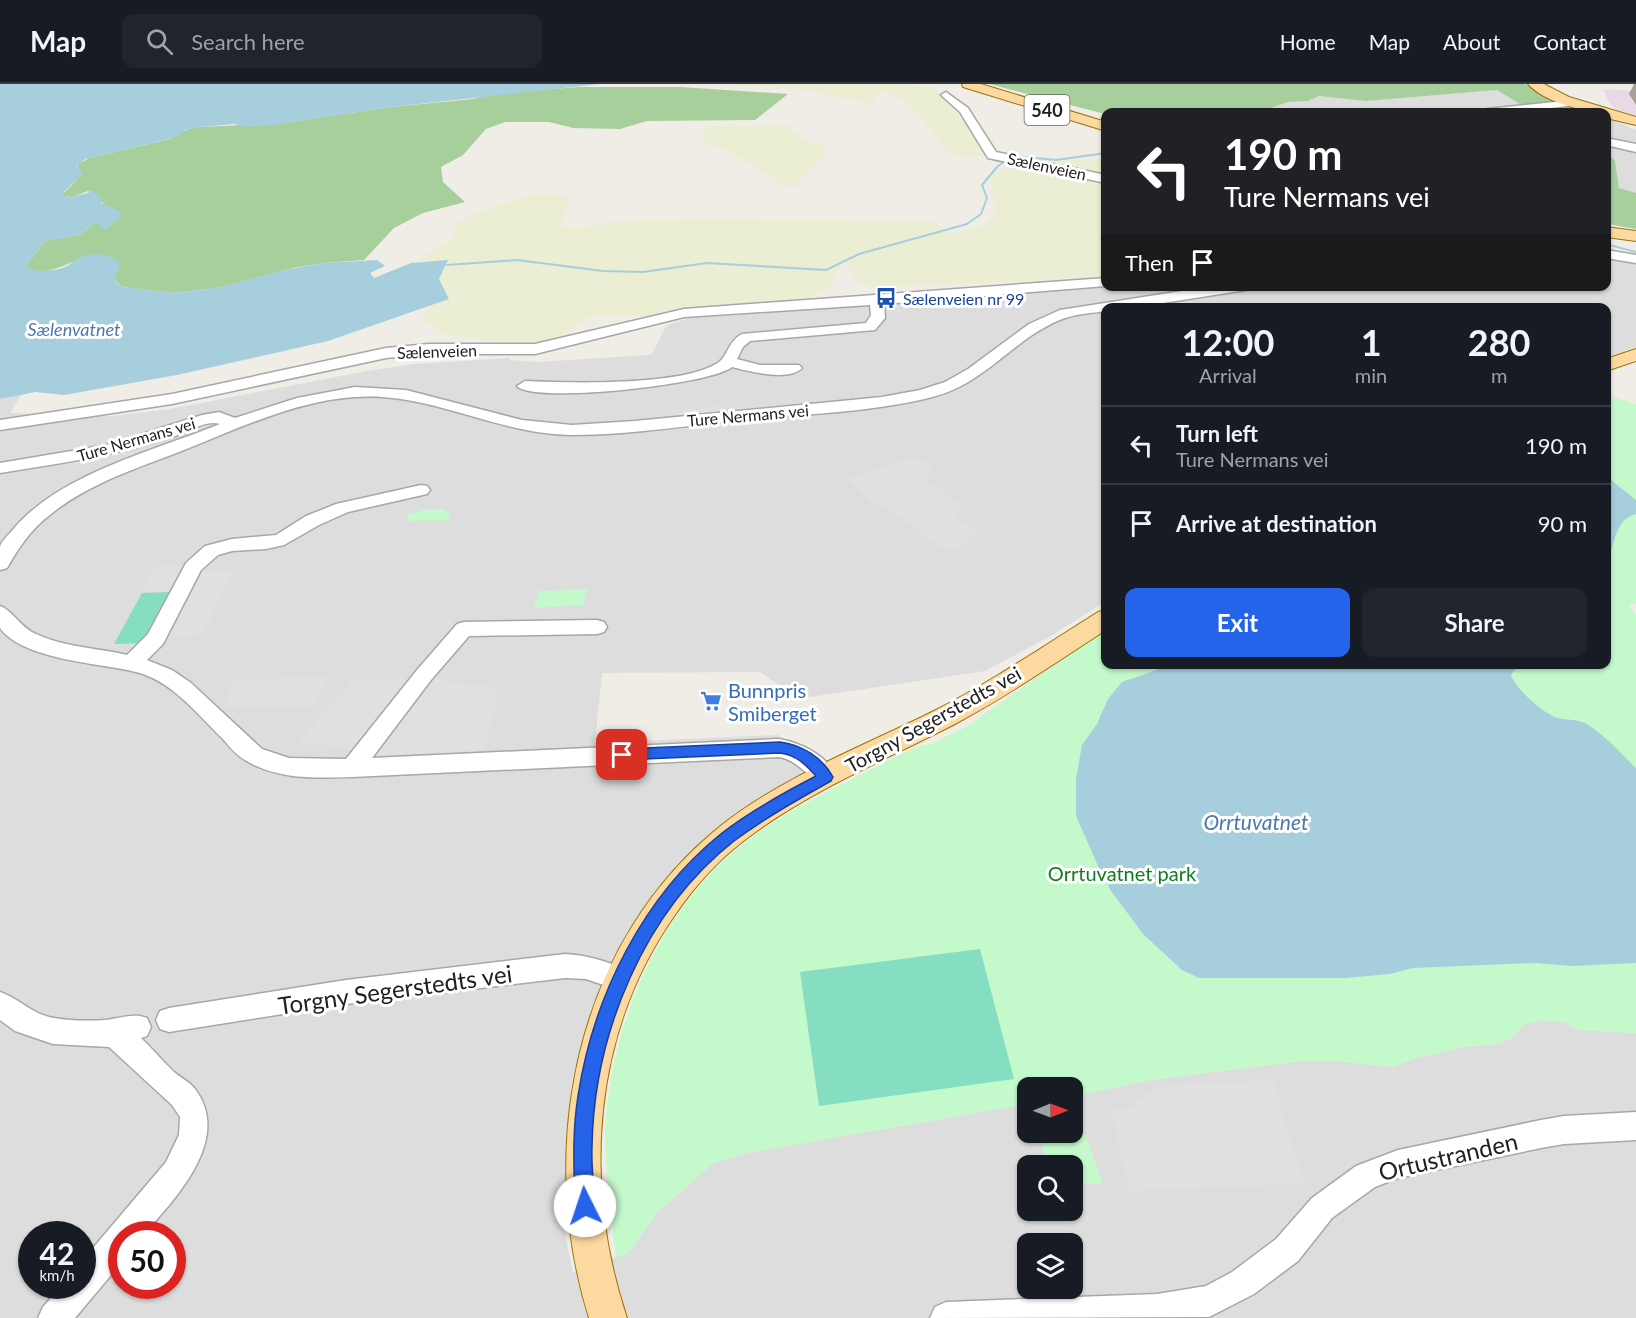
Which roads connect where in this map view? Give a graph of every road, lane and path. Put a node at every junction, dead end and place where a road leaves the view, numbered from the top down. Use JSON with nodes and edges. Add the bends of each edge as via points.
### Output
{"nodes":[{"id":1,"x":955,"y":84,"type":"edge"},
{"id":2,"x":968,"y":84,"type":"edge"},
{"id":3,"x":1534,"y":84,"type":"edge"},
{"id":4,"x":988,"y":91,"type":"junction"},
{"id":5,"x":946,"y":95,"type":"dead end"},
{"id":6,"x":1573,"y":104,"type":"junction"},
{"id":7,"x":1530,"y":108,"type":"edge"},
{"id":8,"x":1587,"y":108,"type":"edge"},
{"id":9,"x":1611,"y":115,"type":"edge"},
{"id":10,"x":1636,"y":120,"type":"edge"},
{"id":11,"x":1101,"y":126,"type":"edge"},
{"id":12,"x":1611,"y":142,"type":"edge"},
{"id":13,"x":1636,"y":148,"type":"edge"},
{"id":14,"x":1101,"y":178,"type":"edge"},
{"id":15,"x":1611,"y":233,"type":"edge"},
{"id":16,"x":1636,"y":236,"type":"edge"},
{"id":17,"x":1611,"y":255,"type":"edge"},
{"id":18,"x":1636,"y":259,"type":"edge"},
{"id":19,"x":1101,"y":283,"type":"edge"},
{"id":20,"x":1212,"y":291,"type":"edge"},
{"id":21,"x":876,"y":301,"type":"junction"},
{"id":22,"x":1132,"y":303,"type":"edge"},
{"id":23,"x":1101,"y":308,"type":"edge"},
{"id":24,"x":1636,"y":355,"type":"edge"},
{"id":25,"x":731,"y":362,"type":"junction"},
{"id":26,"x":1611,"y":364,"type":"edge"},
{"id":27,"x":794,"y":368,"type":"dead end"},
{"id":28,"x":525,"y":386,"type":"dead end"},
{"id":29,"x":0,"y":425,"type":"edge"},
{"id":30,"x":235,"y":425,"type":"junction"},
{"id":31,"x":0,"y":468,"type":"edge"},
{"id":32,"x":421,"y":490,"type":"dead end"},
{"id":33,"x":0,"y":564,"type":"edge"},
{"id":34,"x":0,"y":613,"type":"edge"},
{"id":35,"x":1101,"y":621,"type":"edge"},
{"id":36,"x":597,"y":627,"type":"dead end"},
{"id":37,"x":130,"y":664,"type":"junction"},
{"id":38,"x":352,"y":768,"type":"junction"},
{"id":39,"x":826,"y":777,"type":"junction"},
{"id":40,"x":621,"y":979,"type":"junction"},
{"id":41,"x":0,"y":1004,"type":"edge"},
{"id":42,"x":169,"y":1020,"type":"dead end"},
{"id":43,"x":138,"y":1027,"type":"dead end"},
{"id":44,"x":111,"y":1034,"type":"junction"},
{"id":45,"x":1636,"y":1126,"type":"edge"},
{"id":46,"x":136,"y":1221,"type":"edge"},
{"id":47,"x":108,"y":1254,"type":"edge"},
{"id":48,"x":96,"y":1268,"type":"edge"},
{"id":49,"x":70,"y":1299,"type":"edge"},
{"id":50,"x":54,"y":1318,"type":"edge"},
{"id":51,"x":608,"y":1318,"type":"edge"},
{"id":52,"x":946,"y":1318,"type":"edge"}],
"edges":[{"from":1,"to":4,"type":"main road","number":"540"},
{"from":2,"to":4,"type":"main road","number":"540"},
{"from":3,"to":6,"type":"main road"},
{"from":4,"to":11,"type":"main road","number":"540"},
{"from":5,"to":14,"type":"street","name":"Sælenveien","via":[[964,110],[992,155]]},
{"from":6,"to":7,"type":"street"},
{"from":6,"to":8,"type":"main road"},
{"from":9,"to":10,"type":"main road"},
{"from":12,"to":13,"type":"street"},
{"from":15,"to":16,"type":"main road"},
{"from":17,"to":18,"type":"street"},
{"from":19,"to":21,"type":"street","name":"Sælenveien"},
{"from":20,"to":22,"type":"street","name":"Ture Nermans vei"},
{"from":21,"to":25,"type":"street","via":[[879,314],[870,327],[747,337],[733,348]]},
{"from":21,"to":29,"type":"street","name":"Sælenveien","via":[[684,314],[535,349],[386,353],[172,399]]},
{"from":23,"to":30,"type":"street","name":"Ture Nermans vei","via":[[1050,318],[1017,336],[951,385],[918,396],[878,402],[555,430],[506,423],[403,394],[350,393],[291,404]]},
{"from":24,"to":26,"type":"main road"},
{"from":25,"to":27,"type":"street","via":[[760,370]]},
{"from":25,"to":28,"type":"street","via":[[704,374],[645,383]]},
{"from":30,"to":31,"type":"street","name":"Ture Nermans vei","via":[[219,417],[202,420],[109,450]]},
{"from":30,"to":33,"type":"street","name":"Ture Nermans vei","via":[[108,474],[73,492],[29,523]]},
{"from":32,"to":37,"type":"street","via":[[329,513],[279,541],[209,550],[193,567],[156,639]]},
{"from":34,"to":37,"type":"street","via":[[16,632],[34,641]]},
{"from":35,"to":39,"type":"main road","name":"Torgny Segerstedts vei","via":[[947,716]]},
{"from":36,"to":38,"type":"street","via":[[464,629]]},
{"from":37,"to":38,"type":"street","via":[[152,669],[185,691],[253,754],[281,765]]},
{"from":38,"to":39,"type":"street","via":[[780,748],[793,749],[808,758]]},
{"from":39,"to":40,"type":"main road","name":"Torgny Segerstedts vei","via":[[766,810],[699,864],[656,915]]},
{"from":40,"to":42,"type":"street","name":"Torgny Segerstedts vei","via":[[565,966],[346,992]]},
{"from":40,"to":51,"type":"main road","name":"Torgny Segerstedts vei","via":[[595,1054],[582,1147],[588,1240],[597,1289]]},
{"from":41,"to":44,"type":"street","via":[[24,1022],[51,1030]]},
{"from":43,"to":44,"type":"street"},
{"from":44,"to":46,"type":"street","via":[[131,1045],[187,1101],[192,1114],[190,1146],[180,1168]]},
{"from":45,"to":52,"type":"street","name":"Ortustranden","via":[[1553,1132],[1398,1164],[1366,1176],[1322,1208],[1287,1250],[1243,1283],[1209,1301],[1157,1310]]},
{"from":47,"to":48,"type":"street"},
{"from":49,"to":50,"type":"street"}]}
